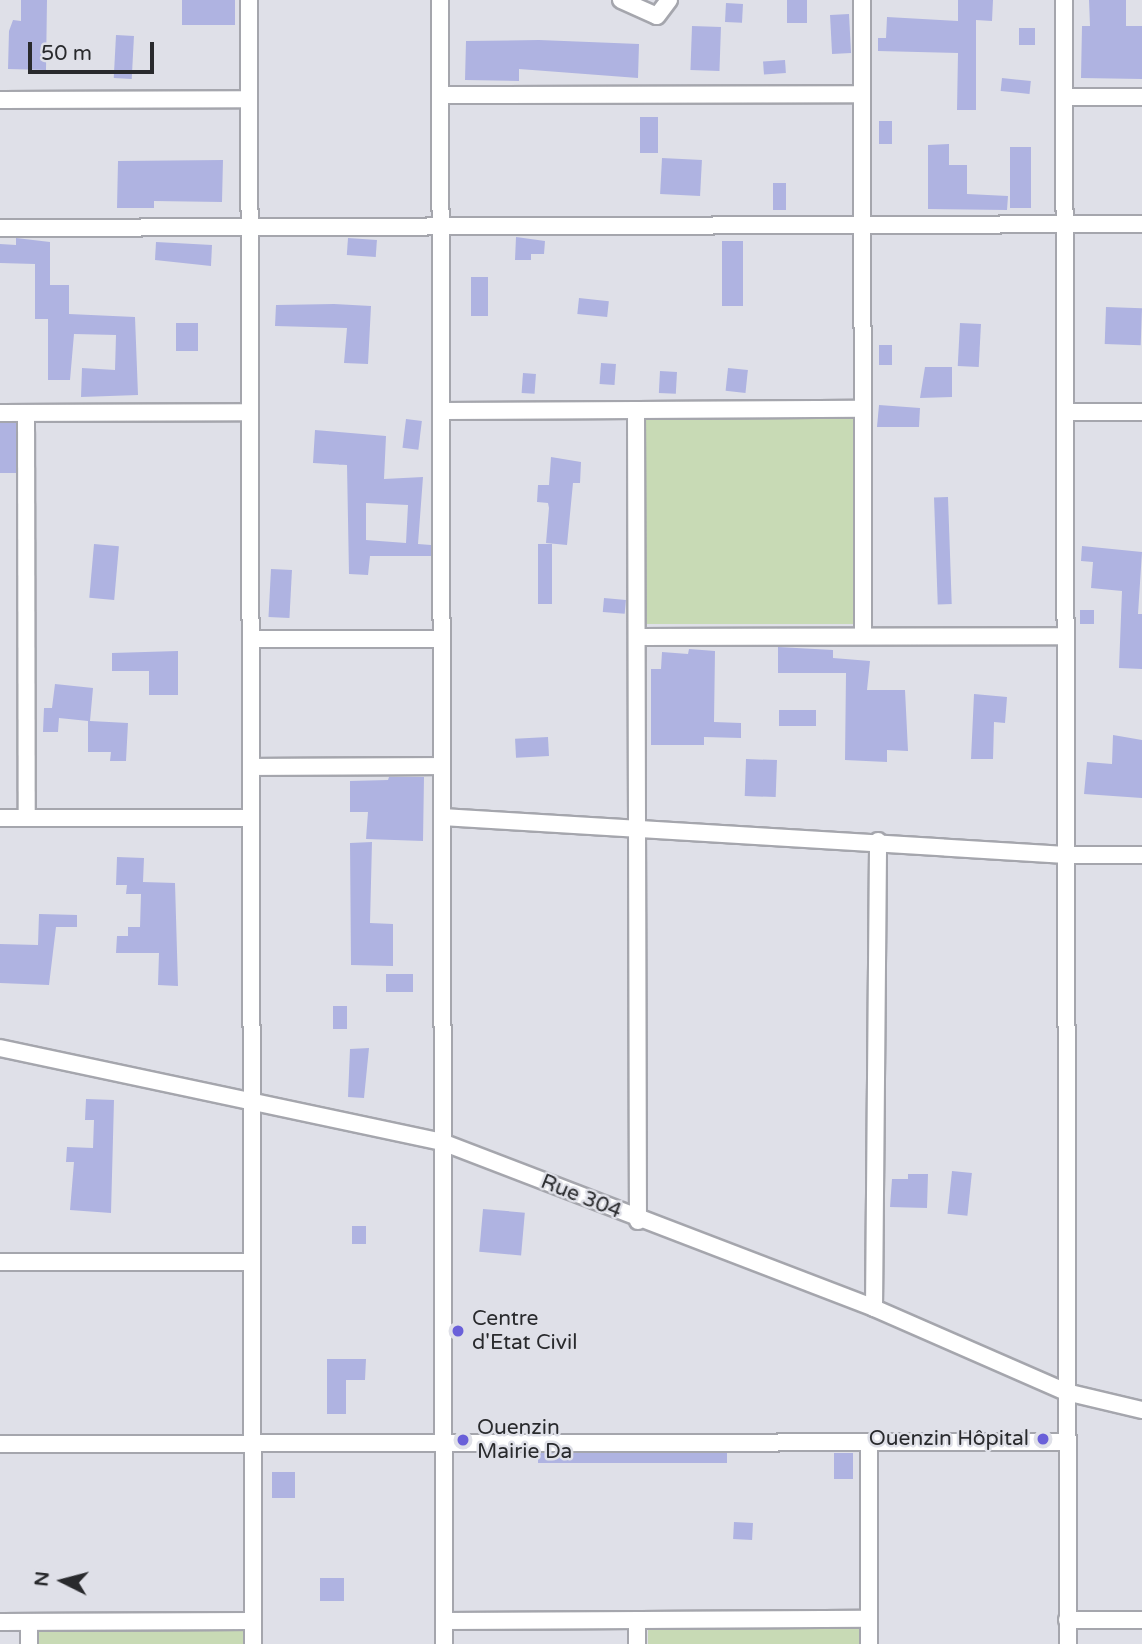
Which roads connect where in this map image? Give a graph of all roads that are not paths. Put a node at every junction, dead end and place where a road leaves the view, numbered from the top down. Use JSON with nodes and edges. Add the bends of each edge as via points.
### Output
{"nodes":[{"id":1,"x":249,"y":0,"type":"edge"},
{"id":2,"x":440,"y":0,"type":"edge"},
{"id":3,"x":621,"y":0,"type":"edge"},
{"id":4,"x":669,"y":0,"type":"edge"},
{"id":5,"x":862,"y":0,"type":"edge"},
{"id":6,"x":1064,"y":0,"type":"edge"},
{"id":7,"x":862,"y":94,"type":"junction"},
{"id":8,"x":440,"y":95,"type":"junction"},
{"id":9,"x":1064,"y":97,"type":"junction"},
{"id":10,"x":1142,"y":97,"type":"edge"},
{"id":11,"x":249,"y":99,"type":"junction"},
{"id":12,"x":0,"y":100,"type":"edge"},
{"id":13,"x":1064,"y":224,"type":"junction"},
{"id":14,"x":1142,"y":224,"type":"edge"},
{"id":15,"x":862,"y":225,"type":"junction"},
{"id":16,"x":440,"y":226,"type":"junction"},
{"id":17,"x":250,"y":227,"type":"junction"},
{"id":18,"x":0,"y":228,"type":"edge"},
{"id":19,"x":863,"y":409,"type":"junction"},
{"id":20,"x":636,"y":410,"type":"junction"},
{"id":21,"x":441,"y":411,"type":"junction"},
{"id":22,"x":26,"y":412,"type":"junction"},
{"id":23,"x":250,"y":412,"type":"junction"},
{"id":24,"x":1065,"y":412,"type":"junction"},
{"id":25,"x":1142,"y":412,"type":"edge"},
{"id":26,"x":0,"y":413,"type":"edge"},
{"id":27,"x":863,"y":636,"type":"junction"},
{"id":28,"x":1065,"y":636,"type":"junction"},
{"id":29,"x":637,"y":637,"type":"junction"},
{"id":30,"x":251,"y":639,"type":"junction"},
{"id":31,"x":441,"y":639,"type":"junction"},
{"id":32,"x":251,"y":766,"type":"junction"},
{"id":33,"x":442,"y":766,"type":"junction"},
{"id":34,"x":442,"y":817,"type":"junction"},
{"id":35,"x":0,"y":818,"type":"edge"},
{"id":36,"x":27,"y":818,"type":"junction"},
{"id":37,"x":251,"y":818,"type":"junction"},
{"id":38,"x":637,"y":828,"type":"junction"},
{"id":39,"x":878,"y":841,"type":"junction"},
{"id":40,"x":1066,"y":855,"type":"junction"},
{"id":41,"x":1142,"y":855,"type":"edge"},
{"id":42,"x":0,"y":1048,"type":"edge"},
{"id":43,"x":252,"y":1102,"type":"junction"},
{"id":44,"x":442,"y":1142,"type":"junction"},
{"id":45,"x":638,"y":1220,"type":"junction"},
{"id":46,"x":0,"y":1262,"type":"edge"},
{"id":47,"x":252,"y":1262,"type":"junction"},
{"id":48,"x":874,"y":1308,"type":"junction"},
{"id":49,"x":1066,"y":1392,"type":"junction"},
{"id":50,"x":1142,"y":1410,"type":"edge"},
{"id":51,"x":869,"y":1442,"type":"junction"},
{"id":52,"x":1067,"y":1442,"type":"junction"},
{"id":53,"x":252,"y":1443,"type":"junction"},
{"id":54,"x":443,"y":1443,"type":"junction"},
{"id":55,"x":0,"y":1444,"type":"edge"},
{"id":56,"x":869,"y":1619,"type":"junction"},
{"id":57,"x":444,"y":1620,"type":"junction"},
{"id":58,"x":637,"y":1620,"type":"junction"},
{"id":59,"x":1068,"y":1620,"type":"junction"},
{"id":60,"x":1142,"y":1620,"type":"edge"},
{"id":61,"x":253,"y":1621,"type":"junction"},
{"id":62,"x":0,"y":1622,"type":"edge"},
{"id":63,"x":29,"y":1622,"type":"junction"},
{"id":64,"x":29,"y":1644,"type":"edge"},
{"id":65,"x":253,"y":1644,"type":"edge"},
{"id":66,"x":444,"y":1644,"type":"edge"},
{"id":67,"x":637,"y":1644,"type":"edge"},
{"id":68,"x":869,"y":1644,"type":"edge"},
{"id":69,"x":1068,"y":1644,"type":"edge"}],
"edges":[{"from":1,"to":11,"type":"street"},
{"from":2,"to":8,"type":"street"},
{"from":3,"to":4,"type":"street","via":[[657,16]]},
{"from":5,"to":7,"type":"street"},
{"from":6,"to":9,"type":"street"},
{"from":7,"to":8,"type":"street"},
{"from":7,"to":15,"type":"street"},
{"from":8,"to":16,"type":"street"},
{"from":9,"to":10,"type":"street"},
{"from":9,"to":13,"type":"street"},
{"from":11,"to":12,"type":"street"},
{"from":11,"to":17,"type":"street"},
{"from":13,"to":14,"type":"street"},
{"from":13,"to":15,"type":"street"},
{"from":13,"to":24,"type":"street"},
{"from":15,"to":16,"type":"street"},
{"from":15,"to":19,"type":"street"},
{"from":16,"to":17,"type":"street"},
{"from":16,"to":21,"type":"street"},
{"from":17,"to":18,"type":"street"},
{"from":17,"to":23,"type":"street"},
{"from":19,"to":20,"type":"street"},
{"from":19,"to":27,"type":"street"},
{"from":20,"to":21,"type":"street"},
{"from":20,"to":29,"type":"street"},
{"from":21,"to":31,"type":"street"},
{"from":22,"to":23,"type":"street"},
{"from":22,"to":26,"type":"street"},
{"from":22,"to":36,"type":"street"},
{"from":23,"to":30,"type":"street"},
{"from":24,"to":25,"type":"street"},
{"from":24,"to":28,"type":"street"},
{"from":27,"to":28,"type":"street"},
{"from":27,"to":29,"type":"street"},
{"from":28,"to":40,"type":"street"},
{"from":29,"to":38,"type":"street"},
{"from":30,"to":31,"type":"street"},
{"from":30,"to":32,"type":"street"},
{"from":31,"to":33,"type":"street"},
{"from":32,"to":33,"type":"street"},
{"from":32,"to":37,"type":"street"},
{"from":33,"to":34,"type":"street"},
{"from":34,"to":38,"type":"street"},
{"from":34,"to":44,"type":"street"},
{"from":35,"to":36,"type":"street"},
{"from":36,"to":37,"type":"street"},
{"from":37,"to":43,"type":"street"},
{"from":38,"to":39,"type":"street"},
{"from":38,"to":45,"type":"street"},
{"from":39,"to":40,"type":"street"},
{"from":39,"to":48,"type":"street"},
{"from":40,"to":41,"type":"street"},
{"from":40,"to":49,"type":"street"},
{"from":42,"to":43,"type":"street","name":"Rue 304"},
{"from":43,"to":44,"type":"street","name":"Rue 304"},
{"from":43,"to":47,"type":"street"},
{"from":44,"to":45,"type":"street","name":"Rue 304"},
{"from":44,"to":54,"type":"street"},
{"from":45,"to":48,"type":"street","name":"Rue 304"},
{"from":46,"to":47,"type":"street"},
{"from":47,"to":53,"type":"street"},
{"from":48,"to":49,"type":"street","name":"Rue 304"},
{"from":49,"to":50,"type":"street","name":"Rue 304"},
{"from":49,"to":52,"type":"street"},
{"from":51,"to":52,"type":"street"},
{"from":51,"to":54,"type":"street"},
{"from":51,"to":56,"type":"street"},
{"from":52,"to":59,"type":"street"},
{"from":53,"to":54,"type":"street"},
{"from":53,"to":55,"type":"street"},
{"from":53,"to":61,"type":"street"},
{"from":54,"to":57,"type":"street"},
{"from":56,"to":58,"type":"street"},
{"from":56,"to":68,"type":"street"},
{"from":57,"to":58,"type":"street"},
{"from":57,"to":66,"type":"street"},
{"from":58,"to":67,"type":"street"},
{"from":59,"to":60,"type":"street"},
{"from":59,"to":69,"type":"street"},
{"from":61,"to":63,"type":"street"},
{"from":61,"to":65,"type":"street"},
{"from":62,"to":63,"type":"street"},
{"from":63,"to":64,"type":"street"}]}
